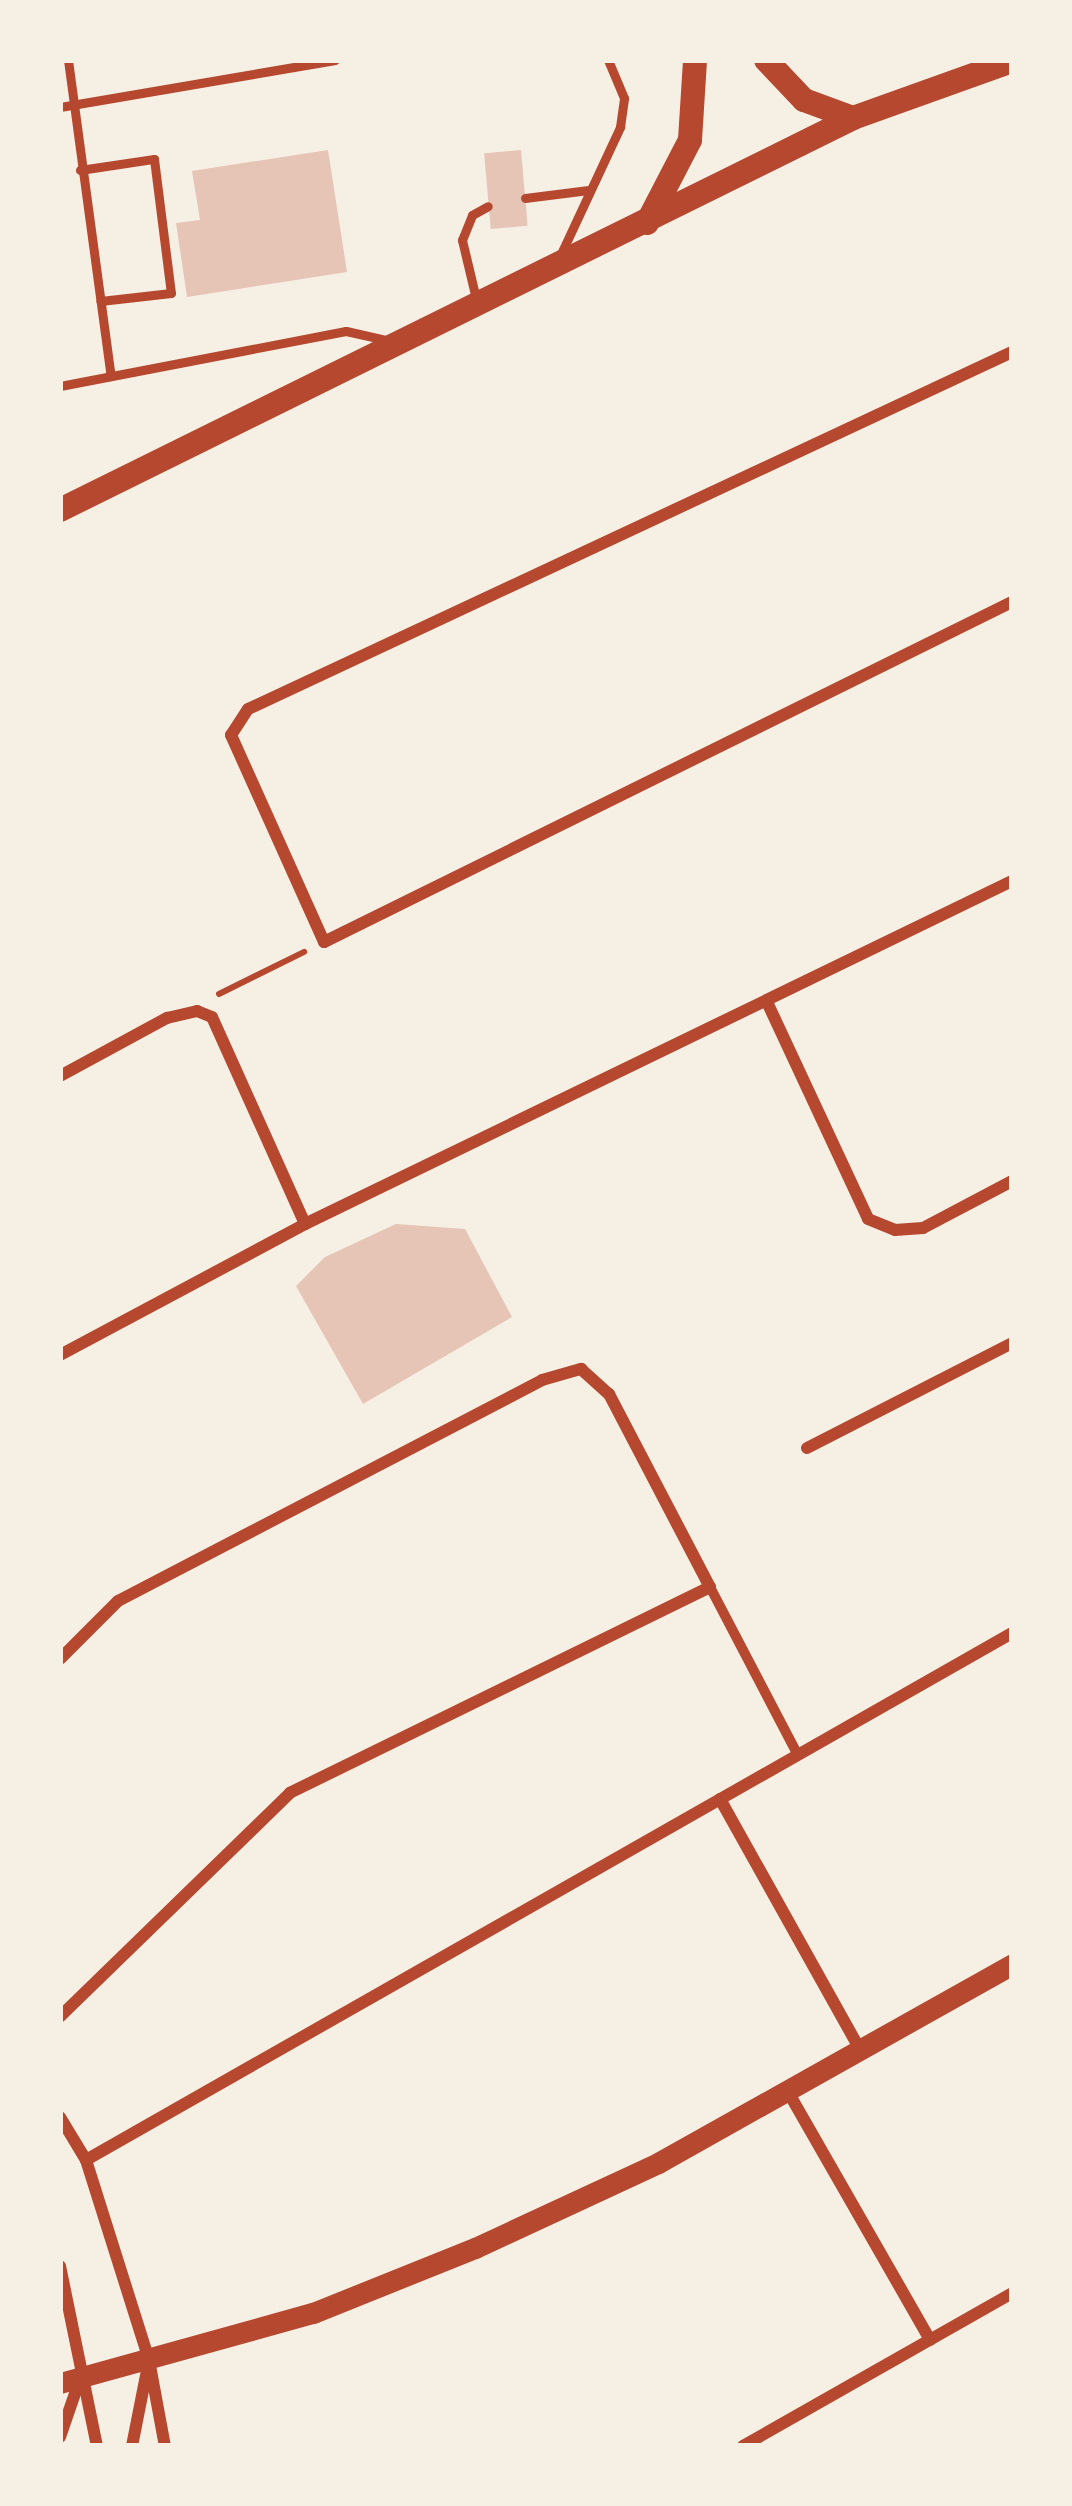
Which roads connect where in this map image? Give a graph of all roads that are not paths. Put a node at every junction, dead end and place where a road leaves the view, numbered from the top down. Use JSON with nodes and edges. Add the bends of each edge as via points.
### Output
{"nodes":[{"id":1,"x":68,"y":60,"type":"edge"},
{"id":2,"x":335,"y":60,"type":"edge"},
{"id":3,"x":608,"y":60,"type":"edge"},
{"id":4,"x":695,"y":60,"type":"edge"},
{"id":5,"x":766,"y":60,"type":"edge"},
{"id":6,"x":1012,"y":61,"type":"edge"},
{"id":7,"x":65,"y":106,"type":"edge"},
{"id":8,"x":853,"y":118,"type":"junction"},
{"id":9,"x":80,"y":170,"type":"junction"},
{"id":10,"x":588,"y":190,"type":"junction"},
{"id":11,"x":525,"y":198,"type":"dead end"},
{"id":12,"x":488,"y":206,"type":"dead end"},
{"id":13,"x":647,"y":223,"type":"junction"},
{"id":14,"x":556,"y":268,"type":"junction"},
{"id":15,"x":100,"y":301,"type":"junction"},
{"id":16,"x":478,"y":309,"type":"junction"},
{"id":17,"x":408,"y":344,"type":"junction"},
{"id":18,"x":1012,"y":352,"type":"edge"},
{"id":19,"x":111,"y":376,"type":"junction"},
{"id":20,"x":60,"y":386,"type":"edge"},
{"id":21,"x":60,"y":510,"type":"edge"},
{"id":22,"x":1012,"y":602,"type":"edge"},
{"id":23,"x":1012,"y":881,"type":"edge"},
{"id":24,"x":767,"y":1002,"type":"junction"},
{"id":25,"x":60,"y":1076,"type":"edge"},
{"id":26,"x":1012,"y":1180,"type":"edge"},
{"id":27,"x":305,"y":1224,"type":"junction"},
{"id":28,"x":1012,"y":1343,"type":"edge"},
{"id":29,"x":60,"y":1355,"type":"edge"},
{"id":30,"x":807,"y":1448,"type":"dead end"},
{"id":31,"x":710,"y":1587,"type":"junction"},
{"id":32,"x":1012,"y":1634,"type":"edge"},
{"id":33,"x":60,"y":1658,"type":"edge"},
{"id":34,"x":798,"y":1755,"type":"junction"},
{"id":35,"x":720,"y":1799,"type":"junction"},
{"id":36,"x":1012,"y":1964,"type":"edge"},
{"id":37,"x":60,"y":2017,"type":"edge"},
{"id":38,"x":860,"y":2049,"type":"junction"},
{"id":39,"x":787,"y":2090,"type":"junction"},
{"id":40,"x":60,"y":2117,"type":"edge"},
{"id":41,"x":86,"y":2160,"type":"junction"},
{"id":42,"x":60,"y":2266,"type":"edge"},
{"id":43,"x":1012,"y":2293,"type":"edge"},
{"id":44,"x":930,"y":2340,"type":"junction"},
{"id":45,"x":149,"y":2360,"type":"junction"},
{"id":46,"x":70,"y":2380,"type":"edge"},
{"id":47,"x":60,"y":2437,"type":"edge"},
{"id":48,"x":97,"y":2446,"type":"edge"},
{"id":49,"x":132,"y":2446,"type":"edge"},
{"id":50,"x":165,"y":2446,"type":"edge"},
{"id":51,"x":743,"y":2446,"type":"edge"}],
"edges":[{"from":1,"to":7,"type":"lane"},
{"from":2,"to":7,"type":"lane"},
{"from":3,"to":10,"type":"lane","via":[[624,98],[620,127]]},
{"from":4,"to":13,"type":"main road","via":[[690,140]]},
{"from":5,"to":8,"type":"main road","via":[[804,100]]},
{"from":6,"to":8,"type":"main road"},
{"from":7,"to":9,"type":"lane"},
{"from":8,"to":13,"type":"main road"},
{"from":9,"to":15,"type":"lane"},
{"from":9,"to":15,"type":"lane","via":[[154,159],[171,293]]},
{"from":10,"to":11,"type":"lane"},
{"from":10,"to":14,"type":"lane"},
{"from":12,"to":16,"type":"lane","via":[[472,214],[462,240]]},
{"from":13,"to":14,"type":"main road"},
{"from":14,"to":16,"type":"main road"},
{"from":15,"to":19,"type":"lane"},
{"from":16,"to":17,"type":"main road"},
{"from":17,"to":19,"type":"lane","via":[[346,332]]},
{"from":17,"to":21,"type":"main road"},
{"from":18,"to":22,"type":"street","via":[[236,719],[231,735],[324,942]]},
{"from":19,"to":20,"type":"lane"},
{"from":23,"to":24,"type":"street"},
{"from":24,"to":26,"type":"street","via":[[868,1219],[895,1230],[923,1228]]},
{"from":24,"to":27,"type":"street"},
{"from":25,"to":27,"type":"street","via":[[167,1018],[197,1011],[224,1031]]},
{"from":27,"to":29,"type":"street"},
{"from":28,"to":30,"type":"street"},
{"from":31,"to":33,"type":"street","via":[[609,1394],[581,1369],[542,1380],[118,1601]]},
{"from":31,"to":34,"type":"street"},
{"from":31,"to":37,"type":"street","via":[[290,1793]]},
{"from":32,"to":34,"type":"street"},
{"from":34,"to":35,"type":"street"},
{"from":35,"to":38,"type":"street"},
{"from":35,"to":41,"type":"street"},
{"from":36,"to":38,"type":"street"},
{"from":38,"to":39,"type":"street"},
{"from":39,"to":44,"type":"street"},
{"from":39,"to":45,"type":"street","via":[[658,2163],[475,2248],[313,2313]]},
{"from":40,"to":41,"type":"street"},
{"from":41,"to":45,"type":"street"},
{"from":42,"to":46,"type":"street"},
{"from":43,"to":44,"type":"street"},
{"from":44,"to":51,"type":"street"},
{"from":45,"to":46,"type":"street"},
{"from":45,"to":49,"type":"street"},
{"from":45,"to":50,"type":"street"},
{"from":46,"to":47,"type":"street"},
{"from":46,"to":48,"type":"street"}]}
